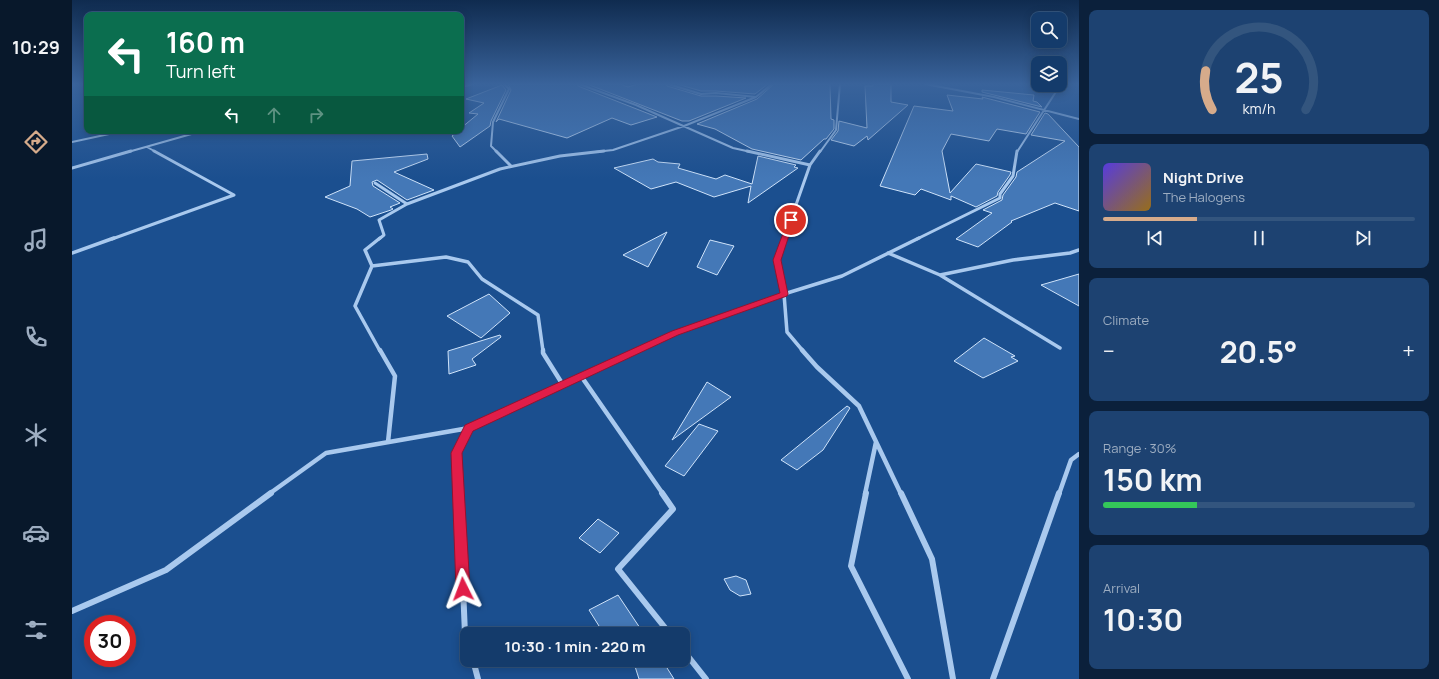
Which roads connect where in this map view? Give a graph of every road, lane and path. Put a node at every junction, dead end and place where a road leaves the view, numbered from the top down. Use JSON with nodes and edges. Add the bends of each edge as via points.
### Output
{"nodes":[{"id":1,"x":497,"y":116,"type":"edge"},
{"id":2,"x":660,"y":116,"type":"edge"},
{"id":3,"x":710,"y":116,"type":"edge"},
{"id":4,"x":837,"y":116,"type":"edge"},
{"id":5,"x":1041,"y":116,"type":"edge"},
{"id":6,"x":1066,"y":116,"type":"edge"},
{"id":7,"x":1079,"y":119,"type":"edge"},
{"id":8,"x":684,"y":126,"type":"junction"},
{"id":9,"x":109,"y":134,"type":"edge"},
{"id":10,"x":192,"y":134,"type":"edge"},
{"id":11,"x":72,"y":142,"type":"edge"},
{"id":12,"x":147,"y":147,"type":"junction"},
{"id":13,"x":810,"y":165,"type":"junction"},
{"id":14,"x":511,"y":166,"type":"junction"},
{"id":15,"x":72,"y":168,"type":"edge"},
{"id":16,"x":375,"y":183,"type":"dead end"},
{"id":17,"x":407,"y":204,"type":"junction"},
{"id":18,"x":1079,"y":250,"type":"edge"},
{"id":19,"x":72,"y":253,"type":"edge"},
{"id":20,"x":888,"y":253,"type":"junction"},
{"id":21,"x":372,"y":266,"type":"junction"},
{"id":22,"x":940,"y":275,"type":"junction"},
{"id":23,"x":784,"y":294,"type":"junction"},
{"id":24,"x":1060,"y":348,"type":"dead end"},
{"id":25,"x":581,"y":376,"type":"junction"},
{"id":26,"x":562,"y":385,"type":"junction"},
{"id":27,"x":469,"y":428,"type":"junction"},
{"id":28,"x":388,"y":442,"type":"junction"},
{"id":29,"x":876,"y":442,"type":"junction"},
{"id":30,"x":1079,"y":454,"type":"edge"},
{"id":31,"x":72,"y":610,"type":"edge"},
{"id":32,"x":465,"y":627,"type":"edge"},
{"id":33,"x":664,"y":627,"type":"edge"},
{"id":34,"x":690,"y":659,"type":"edge"},
{"id":35,"x":475,"y":667,"type":"edge"},
{"id":36,"x":478,"y":679,"type":"edge"},
{"id":37,"x":706,"y":679,"type":"edge"},
{"id":38,"x":908,"y":679,"type":"edge"},
{"id":39,"x":953,"y":679,"type":"edge"},
{"id":40,"x":993,"y":679,"type":"edge"}],
"edges":[{"from":1,"to":14,"type":"street","via":[[493,122],[491,146]]},
{"from":2,"to":8,"type":"street"},
{"from":3,"to":8,"type":"street"},
{"from":4,"to":13,"type":"street","via":[[836,130]]},
{"from":5,"to":20,"type":"street","via":[[1017,151],[1013,176],[1000,194],[1000,198]]},
{"from":6,"to":7,"type":"street"},
{"from":8,"to":13,"type":"street","via":[[733,148]]},
{"from":8,"to":14,"type":"street","via":[[613,150],[560,156]]},
{"from":9,"to":11,"type":"street"},
{"from":10,"to":12,"type":"street"},
{"from":12,"to":15,"type":"street"},
{"from":12,"to":19,"type":"street","via":[[234,195]]},
{"from":13,"to":23,"type":"street","via":[[777,260]]},
{"from":14,"to":17,"type":"street"},
{"from":16,"to":17,"type":"street"},
{"from":17,"to":21,"type":"street","via":[[379,220],[384,235],[365,250]]},
{"from":18,"to":22,"type":"street"},
{"from":20,"to":22,"type":"street"},
{"from":20,"to":23,"type":"street","via":[[842,276]]},
{"from":21,"to":26,"type":"street","via":[[446,257],[468,262],[482,279],[538,315],[543,353]]},
{"from":21,"to":28,"type":"street","via":[[355,306],[395,376]]},
{"from":22,"to":24,"type":"street"},
{"from":23,"to":25,"type":"street","via":[[675,333]]},
{"from":23,"to":29,"type":"street","via":[[787,332],[817,367],[859,406]]},
{"from":25,"to":26,"type":"street"},
{"from":25,"to":33,"type":"street","via":[[673,509],[618,569]]},
{"from":26,"to":27,"type":"street"},
{"from":27,"to":28,"type":"street"},
{"from":27,"to":32,"type":"street","via":[[457,453]]},
{"from":28,"to":31,"type":"street","via":[[326,453],[166,570]]},
{"from":29,"to":38,"type":"street","via":[[851,566]]},
{"from":29,"to":39,"type":"street","via":[[932,559]]},
{"from":30,"to":40,"type":"street","via":[[1071,460]]},
{"from":34,"to":37,"type":"street"},
{"from":35,"to":36,"type":"street"}]}
